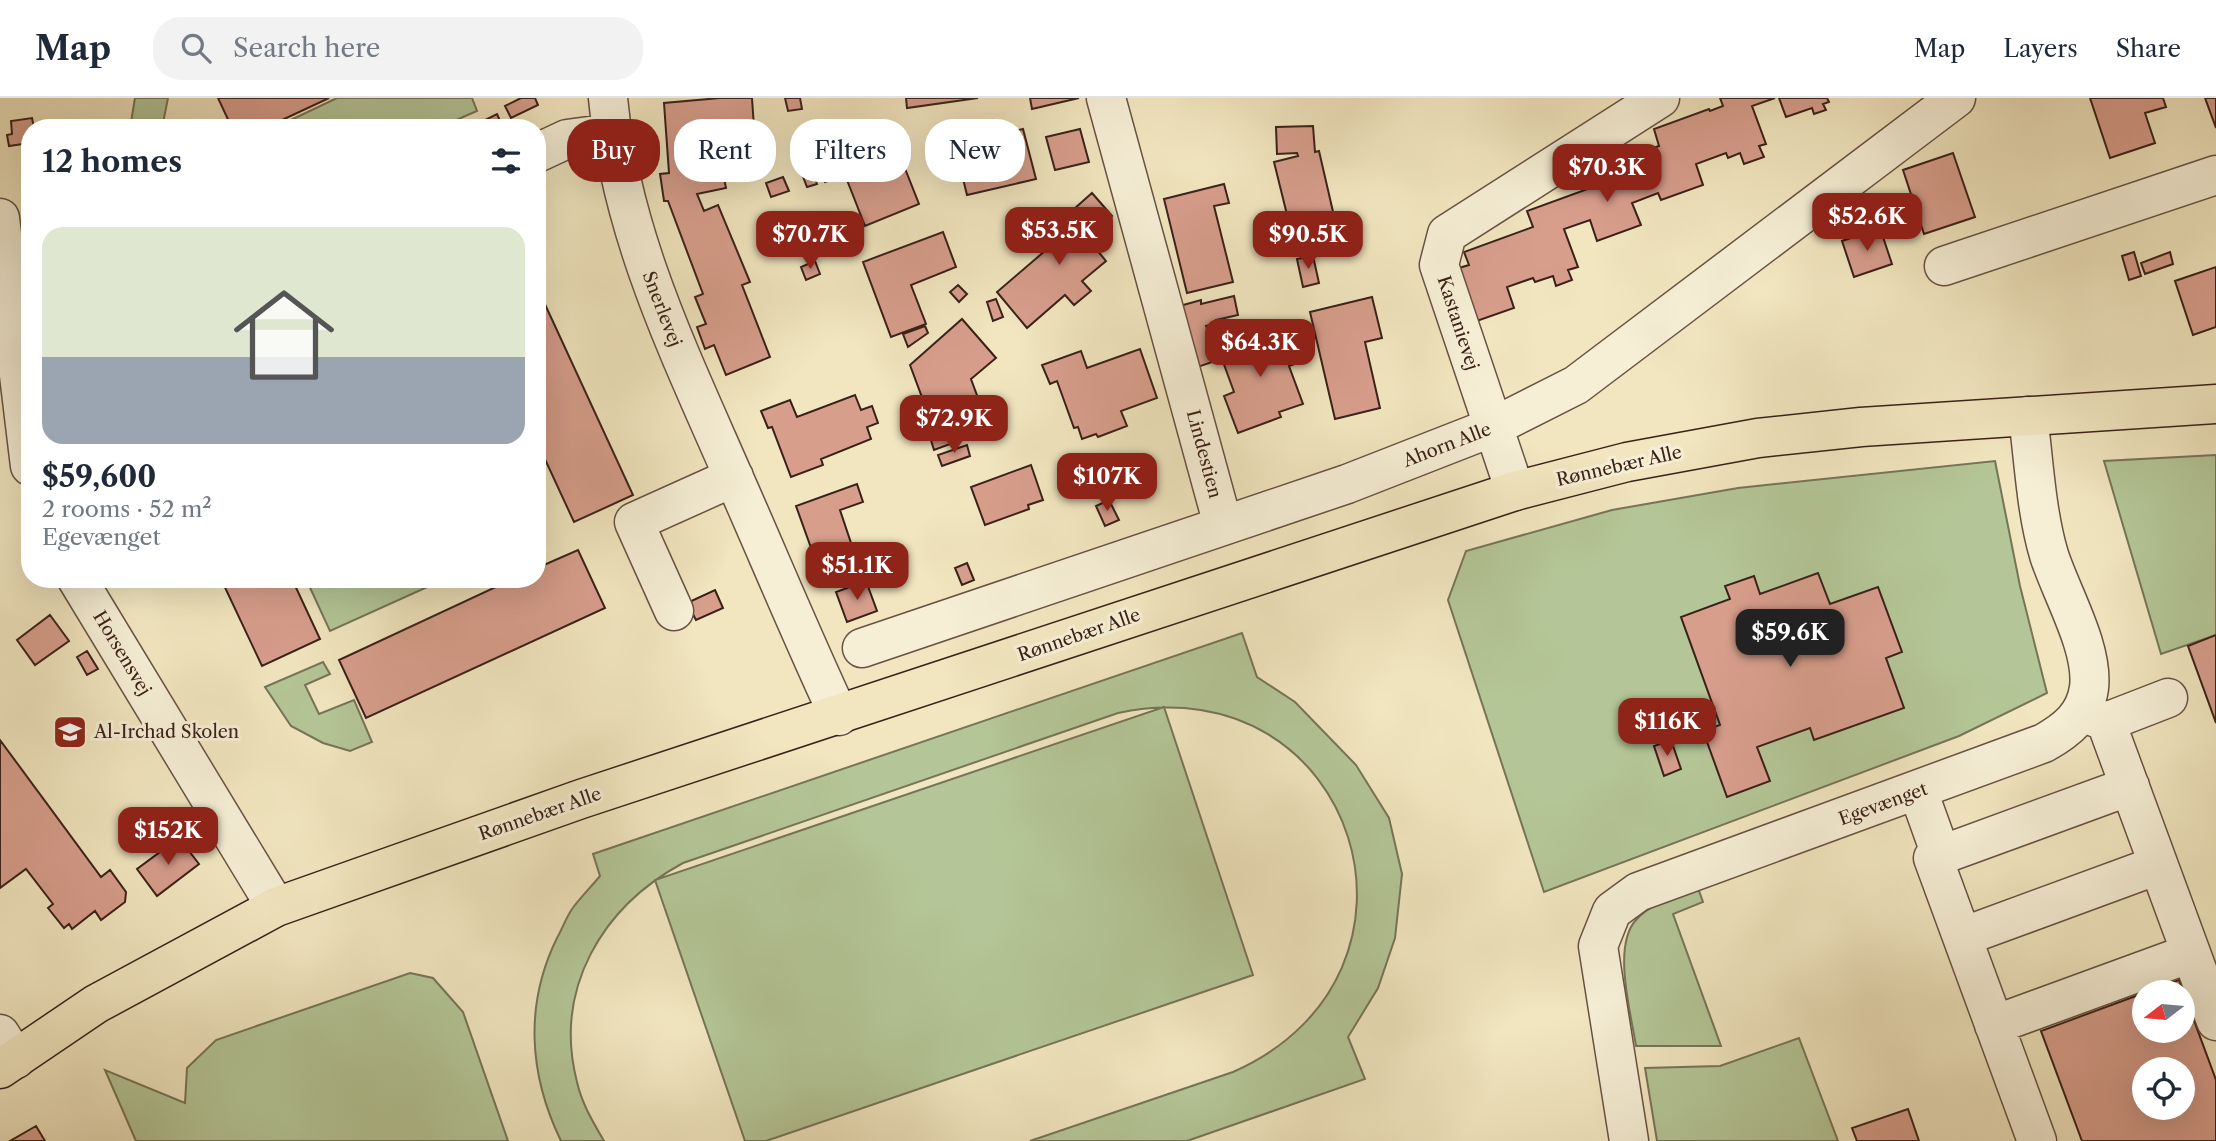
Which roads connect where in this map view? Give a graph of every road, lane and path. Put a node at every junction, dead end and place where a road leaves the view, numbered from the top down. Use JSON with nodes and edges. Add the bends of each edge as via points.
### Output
{"nodes":[{"id":1,"x":1107,"y":98,"type":"edge"},
{"id":2,"x":1660,"y":98,"type":"edge"},
{"id":3,"x":1956,"y":98,"type":"edge"},
{"id":4,"x":609,"y":116,"type":"edge"},
{"id":5,"x":546,"y":149,"type":"edge"},
{"id":6,"x":2216,"y":175,"type":"edge"},
{"id":7,"x":0,"y":218,"type":"edge"},
{"id":8,"x":1944,"y":266,"type":"dead end"},
{"id":9,"x":21,"y":392,"type":"edge"},
{"id":10,"x":2216,"y":404,"type":"edge"},
{"id":11,"x":2028,"y":416,"type":"junction"},
{"id":12,"x":1493,"y":427,"type":"junction"},
{"id":13,"x":734,"y":477,"type":"junction"},
{"id":14,"x":1515,"y":491,"type":"junction"},
{"id":15,"x":1223,"y":526,"type":"junction"},
{"id":16,"x":82,"y":588,"type":"edge"},
{"id":17,"x":674,"y":611,"type":"dead end"},
{"id":18,"x":862,"y":648,"type":"dead end"},
{"id":19,"x":2168,"y":698,"type":"dead end"},
{"id":20,"x":839,"y":716,"type":"junction"},
{"id":21,"x":2095,"y":717,"type":"junction"},
{"id":22,"x":2130,"y":786,"type":"junction"},
{"id":23,"x":1918,"y":791,"type":"junction"},
{"id":24,"x":1941,"y":855,"type":"junction"},
{"id":25,"x":2158,"y":865,"type":"junction"},
{"id":26,"x":276,"y":907,"type":"junction"},
{"id":27,"x":1962,"y":937,"type":"junction"},
{"id":28,"x":2191,"y":953,"type":"junction"},
{"id":29,"x":2216,"y":1021,"type":"edge"},
{"id":30,"x":1994,"y":1025,"type":"junction"},
{"id":31,"x":5,"y":1054,"type":"edge"},
{"id":32,"x":1629,"y":1141,"type":"edge"},
{"id":33,"x":2037,"y":1141,"type":"edge"}],
"edges":[{"from":1,"to":15,"type":"street","name":"Lindestien"},
{"from":2,"to":12,"type":"street","name":"Kastanievej","via":[[1447,234],[1439,265]]},
{"from":3,"to":12,"type":"street","name":"Ahorn Alle","via":[[1576,385]]},
{"from":4,"to":5,"type":"street","name":"Snerlevej"},
{"from":4,"to":13,"type":"street","name":"Snerlevej","via":[[628,211],[660,311]]},
{"from":6,"to":8,"type":"street"},
{"from":7,"to":9,"type":"street"},
{"from":10,"to":11,"type":"main road","name":"Rønnebær Alle"},
{"from":11,"to":14,"type":"main road","name":"Rønnebær Alle","via":[[1758,438],[1627,462]]},
{"from":11,"to":21,"type":"street","via":[[2049,554],[2086,656]]},
{"from":12,"to":14,"type":"street","name":"Kastanievej"},
{"from":12,"to":15,"type":"street","name":"Ahorn Alle"},
{"from":13,"to":17,"type":"street","via":[[634,522]]},
{"from":13,"to":20,"type":"street","name":"Snerlevej"},
{"from":14,"to":20,"type":"main road","name":"Rønnebær Alle"},
{"from":15,"to":18,"type":"street","name":"Ahorn Alle"},
{"from":16,"to":26,"type":"street","name":"Horsensvej"},
{"from":19,"to":21,"type":"street"},
{"from":20,"to":26,"type":"main road","name":"Rønnebær Alle","via":[[581,799]]},
{"from":21,"to":22,"type":"street"},
{"from":21,"to":23,"type":"street","name":"Egevænget","via":[[2044,743]]},
{"from":22,"to":24,"type":"street"},
{"from":22,"to":25,"type":"street"},
{"from":23,"to":24,"type":"street"},
{"from":23,"to":32,"type":"street","name":"Egevænget","via":[[1638,892],[1612,911],[1598,946]]},
{"from":24,"to":27,"type":"street","via":[[1933,858]]},
{"from":25,"to":27,"type":"street"},
{"from":25,"to":28,"type":"street"},
{"from":26,"to":31,"type":"main road","name":"Rønnebær Alle"},
{"from":27,"to":30,"type":"street"},
{"from":28,"to":29,"type":"street"},
{"from":28,"to":30,"type":"street"},
{"from":30,"to":33,"type":"street"}]}
